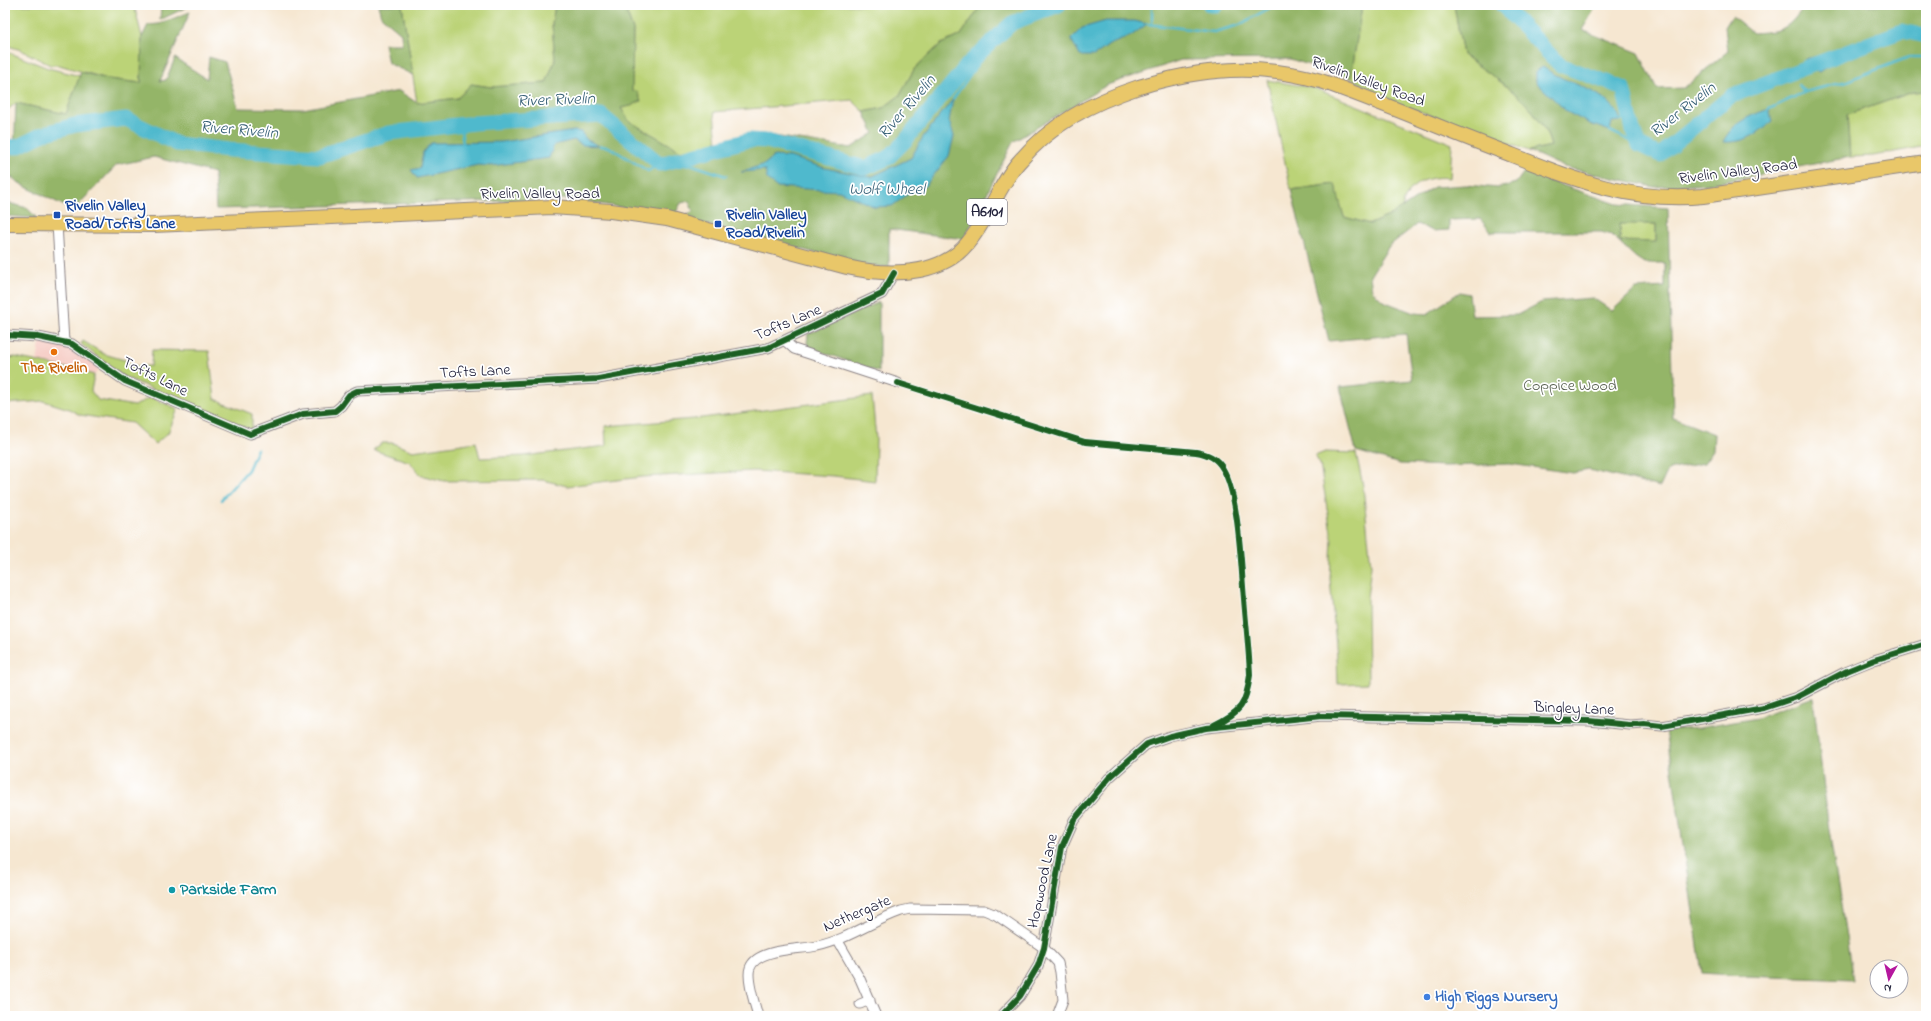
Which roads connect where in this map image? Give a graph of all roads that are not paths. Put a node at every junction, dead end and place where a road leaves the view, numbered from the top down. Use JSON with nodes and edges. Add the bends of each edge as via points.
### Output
{"nodes":[{"id":1,"x":1926,"y":163,"type":"edge"},
{"id":2,"x":5,"y":224,"type":"edge"},
{"id":3,"x":57,"y":224,"type":"junction"},
{"id":4,"x":894,"y":273,"type":"junction"},
{"id":5,"x":5,"y":335,"type":"edge"},
{"id":6,"x":785,"y":341,"type":"junction"},
{"id":7,"x":64,"y":342,"type":"junction"},
{"id":8,"x":898,"y":383,"type":"dead end"},
{"id":9,"x":1926,"y":644,"type":"edge"},
{"id":10,"x":1206,"y":728,"type":"joint"},
{"id":11,"x":838,"y":940,"type":"junction"},
{"id":12,"x":1044,"y":948,"type":"junction"},
{"id":13,"x":870,"y":1000,"type":"junction"},
{"id":14,"x":860,"y":1004,"type":"dead end"},
{"id":15,"x":758,"y":1016,"type":"edge"},
{"id":16,"x":876,"y":1016,"type":"edge"},
{"id":17,"x":1001,"y":1016,"type":"edge"},
{"id":18,"x":1057,"y":1016,"type":"edge"}],
"edges":[{"from":1,"to":4,"type":"main road","name":"Rivelin Valley Road","number":"A6101","via":[[1703,196],[1647,196],[1613,190],[1568,177],[1321,81],[1284,73],[1213,71],[1176,76],[1114,95],[1067,119],[1019,162],[994,198],[973,237],[957,253],[927,267]]},
{"from":2,"to":3,"type":"main road","name":"Rivelin Valley Road","number":"A6101"},
{"from":3,"to":4,"type":"main road","name":"Rivelin Valley Road","number":"A6101","via":[[154,224],[570,207],[667,219],[847,267]]},
{"from":3,"to":7,"type":"street"},
{"from":4,"to":6,"type":"street","name":"Tofts Lane","via":[[882,294]]},
{"from":5,"to":7,"type":"street","name":"Tofts Lane"},
{"from":6,"to":7,"type":"street","name":"Tofts Lane","via":[[752,352],[598,379],[357,391],[349,395],[335,411],[303,414],[250,434],[125,381],[80,348]]},
{"from":6,"to":8,"type":"street","via":[[794,349]]},
{"from":9,"to":10,"type":"street","name":"Bingley Lane","via":[[1874,660],[1797,697],[1764,708],[1662,726],[1588,721],[1322,716]]},
{"from":10,"to":12,"type":"street","name":"Hopwood Lane","via":[[1146,744],[1109,778],[1084,806],[1074,820],[1062,847]]},
{"from":11,"to":12,"type":"street","name":"Nethergate","via":[[901,911],[977,909],[996,916]]},
{"from":11,"to":13,"type":"street"},
{"from":11,"to":15,"type":"street","name":"Nethergate","via":[[816,947],[765,955],[756,960],[750,968],[749,976]]},
{"from":12,"to":17,"type":"street","name":"Hopwood Lane","via":[[1020,996]]},
{"from":12,"to":18,"type":"street","name":"Nethergate","via":[[1058,963],[1060,972],[1063,1000]]},
{"from":13,"to":14,"type":"street"},
{"from":13,"to":16,"type":"street"}]}
